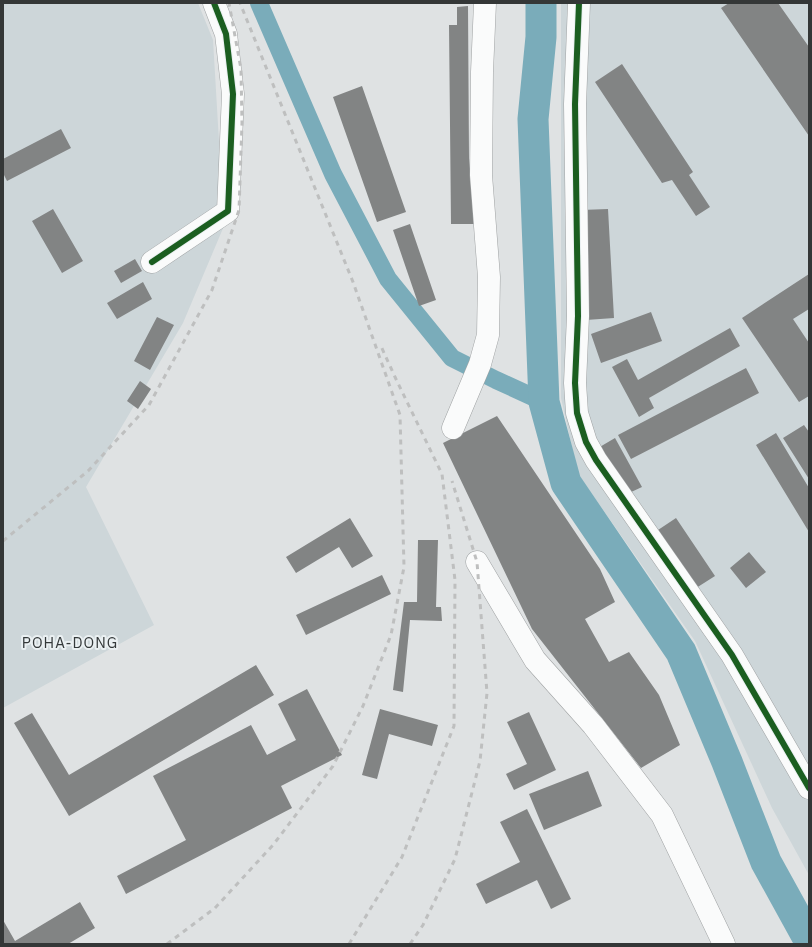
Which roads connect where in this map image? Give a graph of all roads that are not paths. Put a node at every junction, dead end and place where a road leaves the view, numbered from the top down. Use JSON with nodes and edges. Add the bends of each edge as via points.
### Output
{"nodes":[{"id":1,"x":214,"y":3,"type":"edge"},
{"id":2,"x":485,"y":3,"type":"edge"},
{"id":3,"x":579,"y":3,"type":"edge"},
{"id":4,"x":152,"y":262,"type":"dead end"},
{"id":5,"x":453,"y":428,"type":"dead end"},
{"id":6,"x":478,"y":562,"type":"dead end"},
{"id":7,"x":809,"y":788,"type":"edge"},
{"id":8,"x":724,"y":944,"type":"edge"}],
"edges":[{"from":1,"to":4,"type":"street","via":[[226,34],[233,94],[228,211]]},
{"from":2,"to":5,"type":"street","via":[[481,176],[489,276],[488,335],[480,364]]},
{"from":3,"to":7,"type":"street","via":[[575,104],[578,316],[576,414],[596,460],[732,655]]},
{"from":6,"to":8,"type":"street","via":[[535,660],[593,725],[662,815]]}]}
